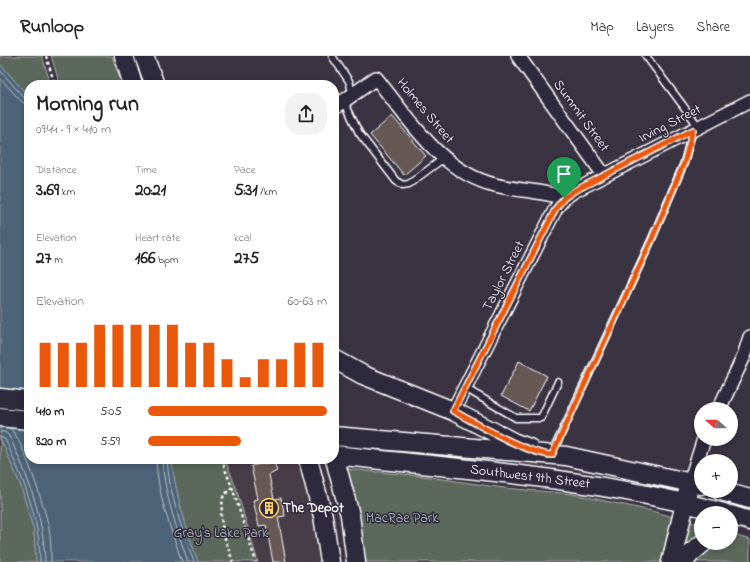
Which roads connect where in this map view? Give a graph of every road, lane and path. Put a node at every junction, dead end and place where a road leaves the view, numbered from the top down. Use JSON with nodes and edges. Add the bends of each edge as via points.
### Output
{"nodes":[{"id":1,"x":46,"y":56,"type":"edge"},
{"id":2,"x":124,"y":56,"type":"edge"},
{"id":3,"x":332,"y":56,"type":"edge"},
{"id":4,"x":518,"y":56,"type":"edge"},
{"id":5,"x":646,"y":56,"type":"edge"},
{"id":6,"x":147,"y":58,"type":"edge"},
{"id":7,"x":53,"y":80,"type":"edge"},
{"id":8,"x":131,"y":80,"type":"edge"},
{"id":9,"x":154,"y":80,"type":"edge"},
{"id":10,"x":750,"y":101,"type":"edge"},
{"id":11,"x":344,"y":102,"type":"edge"},
{"id":12,"x":696,"y":129,"type":"junction"},
{"id":13,"x":444,"y":158,"type":"junction"},
{"id":14,"x":604,"y":175,"type":"junction"},
{"id":15,"x":564,"y":198,"type":"junction"},
{"id":16,"x":750,"y":336,"type":"edge"},
{"id":17,"x":339,"y":362,"type":"edge"},
{"id":18,"x":558,"y":382,"type":"dead end"},
{"id":19,"x":465,"y":388,"type":"junction"},
{"id":20,"x":0,"y":398,"type":"edge"},
{"id":21,"x":24,"y":400,"type":"edge"},
{"id":22,"x":722,"y":402,"type":"edge"},
{"id":23,"x":453,"y":411,"type":"junction"},
{"id":24,"x":0,"y":417,"type":"edge"},
{"id":25,"x":24,"y":419,"type":"edge"},
{"id":26,"x":339,"y":436,"type":"edge"},
{"id":27,"x":548,"y":454,"type":"junction"},
{"id":28,"x":339,"y":456,"type":"edge"},
{"id":29,"x":224,"y":464,"type":"edge"},
{"id":30,"x":309,"y":464,"type":"edge"},
{"id":31,"x":336,"y":464,"type":"edge"},
{"id":32,"x":694,"y":484,"type":"edge"},
{"id":33,"x":232,"y":486,"type":"junction"},
{"id":34,"x":694,"y":487,"type":"edge"},
{"id":35,"x":738,"y":496,"type":"edge"},
{"id":36,"x":750,"y":500,"type":"edge"},
{"id":37,"x":685,"y":503,"type":"junction"},
{"id":38,"x":697,"y":506,"type":"edge"},
{"id":39,"x":738,"y":517,"type":"edge"},
{"id":40,"x":750,"y":521,"type":"edge"},
{"id":41,"x":750,"y":527,"type":"edge"},
{"id":42,"x":738,"y":528,"type":"edge"},
{"id":43,"x":694,"y":550,"type":"edge"},
{"id":44,"x":233,"y":562,"type":"edge"},
{"id":45,"x":256,"y":562,"type":"edge"},
{"id":46,"x":330,"y":562,"type":"edge"},
{"id":47,"x":356,"y":562,"type":"edge"},
{"id":48,"x":671,"y":562,"type":"edge"},
{"id":49,"x":684,"y":562,"type":"edge"}],
"edges":[{"from":1,"to":7,"type":"path"},
{"from":2,"to":8,"type":"main road"},
{"from":3,"to":11,"type":"lane","via":[[349,81]]},
{"from":4,"to":14,"type":"street","name":"Summit Street"},
{"from":5,"to":12,"type":"lane"},
{"from":6,"to":9,"type":"main road"},
{"from":10,"to":12,"type":"street","name":"Irving Street"},
{"from":11,"to":13,"type":"street","name":"Holmes Street","via":[[376,78]]},
{"from":11,"to":13,"type":"lane","via":[[359,133],[396,182],[409,184]]},
{"from":12,"to":14,"type":"street","name":"Irving Street"},
{"from":12,"to":27,"type":"lane","via":[[651,241]]},
{"from":13,"to":15,"type":"street","name":"Holmes Street","via":[[478,179],[495,185],[550,193]]},
{"from":14,"to":15,"type":"street","name":"Taylor Street"},
{"from":15,"to":19,"type":"street","name":"Taylor Street","via":[[556,208]]},
{"from":16,"to":22,"type":"street","via":[[744,356]]},
{"from":17,"to":23,"type":"main road"},
{"from":18,"to":19,"type":"lane","via":[[540,418],[516,418]]},
{"from":19,"to":23,"type":"street","name":"Taylor Street"},
{"from":20,"to":21,"type":"main road"},
{"from":23,"to":27,"type":"main road","via":[[515,442]]},
{"from":24,"to":25,"type":"main road"},
{"from":26,"to":27,"type":"main road","name":"Southwest 9th Street"},
{"from":27,"to":32,"type":"main road","name":"Southwest 9th Street"},
{"from":28,"to":37,"type":"main road","name":"Southwest 9th Street","via":[[539,478],[619,489]]},
{"from":29,"to":33,"type":"path"},
{"from":30,"to":46,"type":"main road","via":[[323,516]]},
{"from":31,"to":47,"type":"main road","via":[[350,515]]},
{"from":33,"to":44,"type":"path","via":[[223,497],[221,515],[222,533]]},
{"from":33,"to":45,"type":"path"},
{"from":34,"to":37,"type":"main road"},
{"from":35,"to":36,"type":"main road"},
{"from":37,"to":38,"type":"main road","name":"Southwest 9th Street"},
{"from":37,"to":48,"type":"main road"},
{"from":39,"to":40,"type":"main road"},
{"from":41,"to":42,"type":"main road"},
{"from":43,"to":49,"type":"main road"}]}
